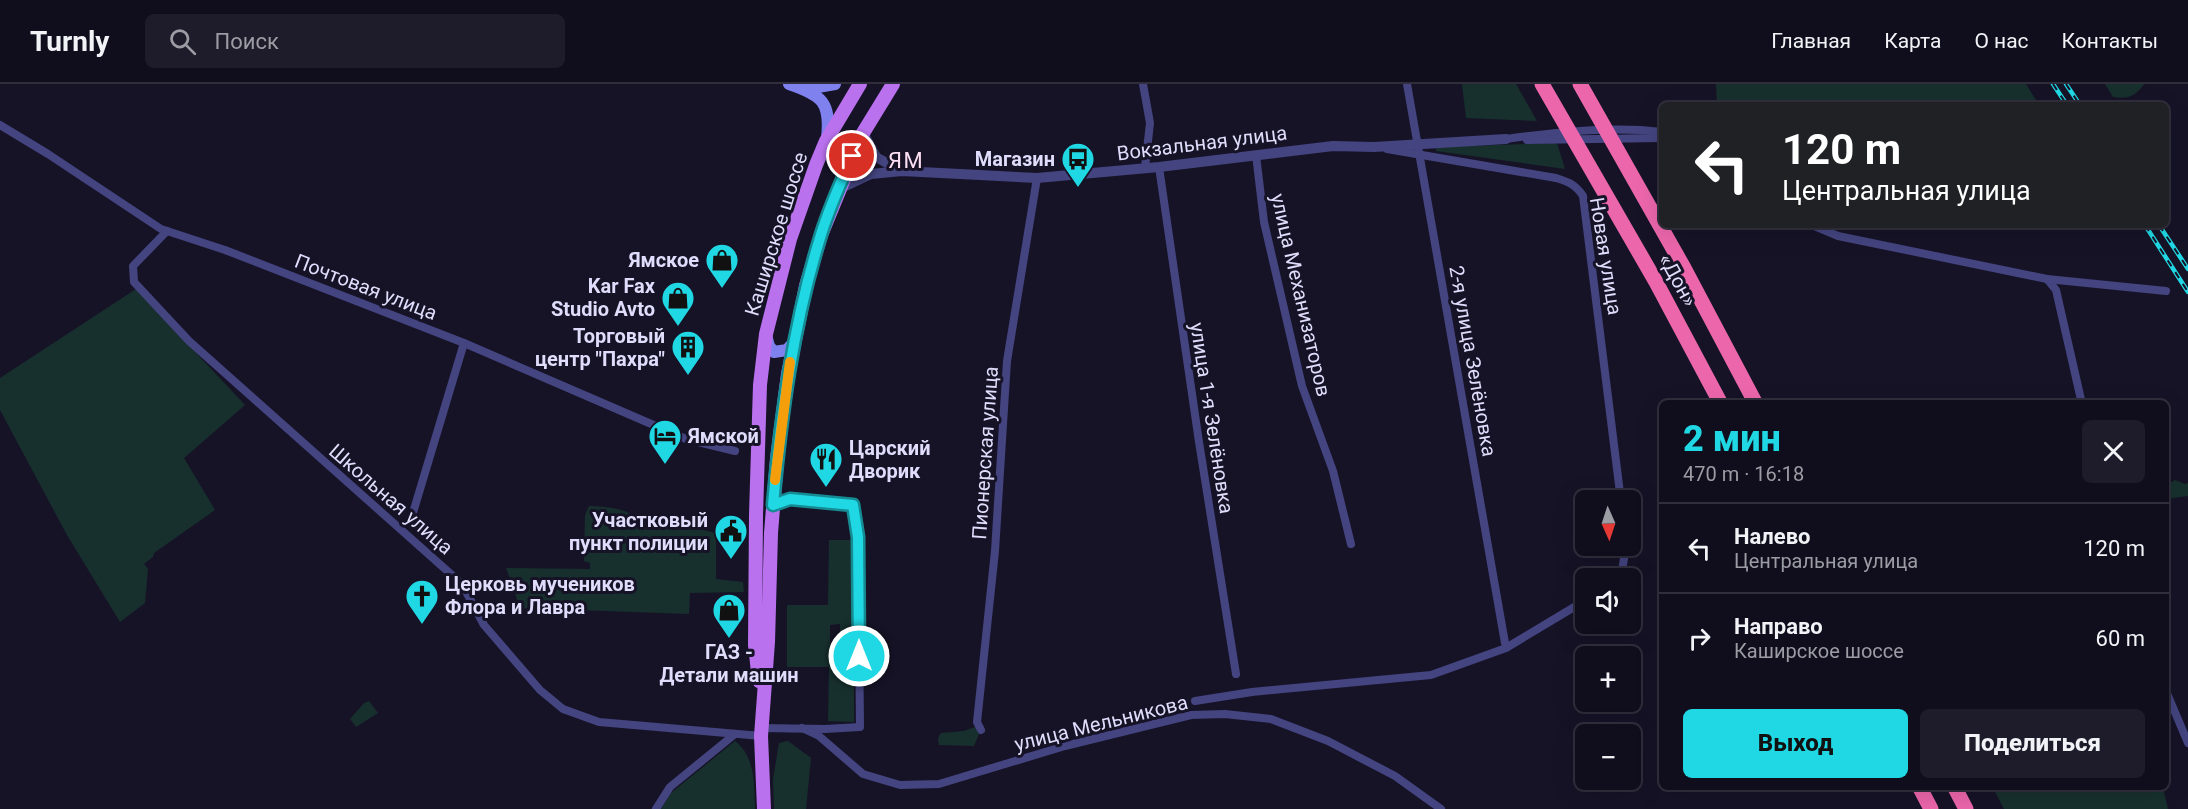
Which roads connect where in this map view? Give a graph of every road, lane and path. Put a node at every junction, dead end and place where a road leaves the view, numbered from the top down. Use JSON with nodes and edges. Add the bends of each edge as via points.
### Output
{"nodes":[{"id":1,"x":789,"y":84,"type":"edge"},
{"id":2,"x":795,"y":84,"type":"edge"},
{"id":3,"x":835,"y":84,"type":"edge"},
{"id":4,"x":860,"y":84,"type":"edge"},
{"id":5,"x":893,"y":84,"type":"edge"},
{"id":6,"x":1143,"y":84,"type":"edge"},
{"id":7,"x":1407,"y":84,"type":"edge"},
{"id":8,"x":1542,"y":84,"type":"edge"},
{"id":9,"x":1580,"y":84,"type":"edge"},
{"id":10,"x":0,"y":125,"type":"edge"},
{"id":11,"x":1659,"y":132,"type":"edge"},
{"id":12,"x":863,"y":133,"type":"junction"},
{"id":13,"x":1659,"y":138,"type":"edge"},
{"id":14,"x":1506,"y":139,"type":"junction"},
{"id":15,"x":826,"y":141,"type":"junction"},
{"id":16,"x":1418,"y":143,"type":"junction"},
{"id":17,"x":1374,"y":147,"type":"junction"},
{"id":18,"x":1256,"y":155,"type":"junction"},
{"id":19,"x":1421,"y":156,"type":"junction"},
{"id":20,"x":1159,"y":167,"type":"junction"},
{"id":21,"x":1145,"y":168,"type":"junction"},
{"id":22,"x":902,"y":171,"type":"junction"},
{"id":23,"x":1037,"y":178,"type":"junction"},
{"id":24,"x":839,"y":189,"type":"junction"},
{"id":25,"x":1659,"y":225,"type":"edge"},
{"id":26,"x":1661,"y":228,"type":"edge"},
{"id":27,"x":1819,"y":228,"type":"edge"},
{"id":28,"x":167,"y":231,"type":"junction"},
{"id":29,"x":2047,"y":279,"type":"junction"},
{"id":30,"x":2166,"y":291,"type":"dead end"},
{"id":31,"x":766,"y":333,"type":"junction"},
{"id":32,"x":794,"y":342,"type":"junction"},
{"id":33,"x":464,"y":343,"type":"junction"},
{"id":34,"x":1719,"y":400,"type":"edge"},
{"id":35,"x":1754,"y":400,"type":"edge"},
{"id":36,"x":2081,"y":400,"type":"edge"},
{"id":37,"x":735,"y":451,"type":"dead end"},
{"id":38,"x":1620,"y":490,"type":"edge"},
{"id":39,"x":773,"y":505,"type":"junction"},
{"id":40,"x":412,"y":516,"type":"dead end"},
{"id":41,"x":1351,"y":543,"type":"dead end"},
{"id":42,"x":1575,"y":606,"type":"edge"},
{"id":43,"x":1506,"y":645,"type":"junction"},
{"id":44,"x":1236,"y":674,"type":"dead end"},
{"id":45,"x":2169,"y":698,"type":"edge"},
{"id":46,"x":1195,"y":701,"type":"dead end"},
{"id":47,"x":802,"y":728,"type":"junction"},
{"id":48,"x":981,"y":730,"type":"dead end"},
{"id":49,"x":762,"y":732,"type":"junction"},
{"id":50,"x":735,"y":734,"type":"junction"},
{"id":51,"x":2188,"y":743,"type":"edge"},
{"id":52,"x":1921,"y":790,"type":"edge"},
{"id":53,"x":1956,"y":790,"type":"edge"},
{"id":54,"x":656,"y":809,"type":"edge"},
{"id":55,"x":764,"y":809,"type":"edge"},
{"id":56,"x":1441,"y":809,"type":"edge"},
{"id":57,"x":1931,"y":809,"type":"edge"},
{"id":58,"x":1966,"y":809,"type":"edge"}],
"edges":[{"from":1,"to":15,"type":"main road","via":[[813,93],[823,103],[828,112]]},
{"from":2,"to":3,"type":"main road"},
{"from":4,"to":15,"type":"main road","name":"Каширское шоссе"},
{"from":5,"to":12,"type":"main road","name":"Каширское шоссе"},
{"from":6,"to":21,"type":"street","via":[[1150,123]]},
{"from":7,"to":16,"type":"street","name":"2-я улица Зелёновка"},
{"from":8,"to":34,"type":"highway","name":"«Дон»"},
{"from":9,"to":25,"type":"highway","name":"«Дон»"},
{"from":10,"to":28,"type":"street","name":"Почтовая улица"},
{"from":11,"to":14,"type":"street","via":[[1546,133]]},
{"from":12,"to":22,"type":"street","name":"Вокзальная улица","via":[[876,157]]},
{"from":12,"to":24,"type":"main road","name":"Каширское шоссе"},
{"from":13,"to":14,"type":"street"},
{"from":14,"to":16,"type":"street","name":"Вокзальная улица"},
{"from":15,"to":31,"type":"main road","name":"Каширское шоссе","via":[[790,239]]},
{"from":16,"to":17,"type":"street","name":"Вокзальная улица"},
{"from":16,"to":19,"type":"street","name":"2-я улица Зелёновка"},
{"from":17,"to":18,"type":"street","name":"Вокзальная улица","via":[[1333,146]]},
{"from":17,"to":19,"type":"street","name":"Новая улица"},
{"from":18,"to":20,"type":"street","name":"Вокзальная улица"},
{"from":18,"to":41,"type":"street","name":"улица Механизаторов","via":[[1264,222],[1302,386],[1333,471]]},
{"from":19,"to":38,"type":"street","name":"Новая улица","via":[[1556,178],[1571,182],[1583,196]]},
{"from":19,"to":43,"type":"street","name":"2-я улица Зелёновка"},
{"from":20,"to":21,"type":"street","name":"Вокзальная улица"},
{"from":20,"to":44,"type":"street","name":"улица 1-я Зелёновка"},
{"from":21,"to":23,"type":"street","name":"Вокзальная улица"},
{"from":22,"to":23,"type":"street","name":"Вокзальная улица"},
{"from":22,"to":24,"type":"street","name":"Вокзальная улица","via":[[871,174]]},
{"from":23,"to":48,"type":"street","name":"Пионерская улица","via":[[1007,361],[995,551],[977,722]]},
{"from":24,"to":32,"type":"main road","name":"Каширское шоссе","via":[[806,286]]},
{"from":26,"to":35,"type":"highway","name":"«Дон»"},
{"from":27,"to":29,"type":"street","via":[[1838,236]]},
{"from":28,"to":33,"type":"street","name":"Почтовая улица"},
{"from":28,"to":50,"type":"street","name":"Школьная улица","via":[[133,266],[134,282],[189,341],[462,584],[484,626],[540,690],[563,709],[599,722]]},
{"from":29,"to":30,"type":"street"},
{"from":29,"to":36,"type":"street","via":[[2056,290]]},
{"from":31,"to":32,"type":"main road","via":[[774,352],[787,350]]},
{"from":31,"to":49,"type":"main road","name":"Каширское шоссе","via":[[760,385],[756,528],[755,645]]},
{"from":32,"to":39,"type":"main road","name":"Каширское шоссе"},
{"from":33,"to":37,"type":"street","name":"Почтовая улица","via":[[686,439]]},
{"from":33,"to":40,"type":"street"},
{"from":39,"to":47,"type":"street","name":"Школьная улица","via":[[790,499],[853,505],[858,537],[860,727]]},
{"from":39,"to":49,"type":"main road","name":"Каширское шоссе"},
{"from":42,"to":43,"type":"street"},
{"from":43,"to":46,"type":"street","via":[[1431,675]]},
{"from":45,"to":51,"type":"street"},
{"from":47,"to":49,"type":"street","name":"Школьная улица"},
{"from":47,"to":56,"type":"street","name":"улица Мельникова","via":[[819,736],[863,774],[900,785],[944,782],[1065,746],[1191,715],[1271,719],[1328,741],[1395,776]]},
{"from":49,"to":50,"type":"street","name":"Школьная улица"},
{"from":49,"to":55,"type":"main road","name":"Каширское шоссе"},
{"from":50,"to":54,"type":"street","via":[[670,787]]},
{"from":52,"to":57,"type":"highway"},
{"from":53,"to":58,"type":"highway"}]}
